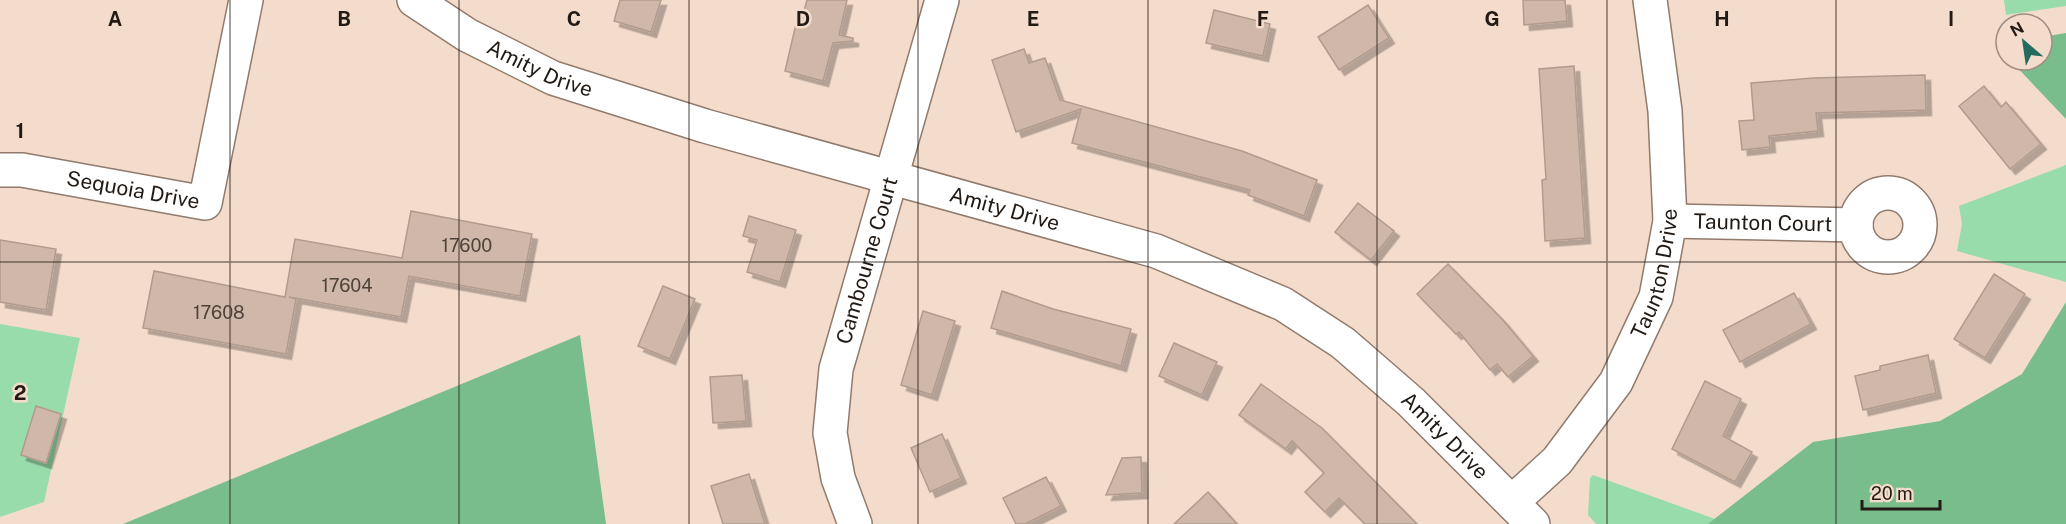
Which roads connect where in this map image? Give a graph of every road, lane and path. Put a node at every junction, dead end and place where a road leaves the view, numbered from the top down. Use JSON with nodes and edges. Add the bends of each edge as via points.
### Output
{"nodes":[{"id":1,"x":246,"y":0,"type":"edge"},
{"id":2,"x":414,"y":0,"type":"edge"},
{"id":3,"x":942,"y":0,"type":"edge"},
{"id":4,"x":1650,"y":0,"type":"edge"},
{"id":5,"x":0,"y":170,"type":"edge"},
{"id":6,"x":892,"y":176,"type":"junction"},
{"id":7,"x":1670,"y":221,"type":"junction"},
{"id":8,"x":1856,"y":225,"type":"dead end"},
{"id":9,"x":1522,"y":513,"type":"edge"},
{"id":10,"x":855,"y":524,"type":"edge"}],
"edges":[{"from":1,"to":5,"type":"street","name":"Sequoia Drive","via":[[204,203],[22,170]]},
{"from":2,"to":6,"type":"street","name":"Amity Drive","via":[[467,35],[553,78],[705,126]]},
{"from":3,"to":6,"type":"street","name":"Cambourne Court"},
{"from":4,"to":7,"type":"street","name":"Taunton Drive","via":[[1665,111]]},
{"from":6,"to":9,"type":"street","name":"Amity Drive","via":[[1156,251],[1283,304],[1343,343],[1403,394]]},
{"from":6,"to":10,"type":"street","name":"Cambourne Court","via":[[836,369],[830,433],[838,478]]},
{"from":7,"to":8,"type":"street","name":"Taunton Court"},
{"from":7,"to":9,"type":"street","name":"Taunton Drive","via":[[1656,297],[1616,382]]}]}
